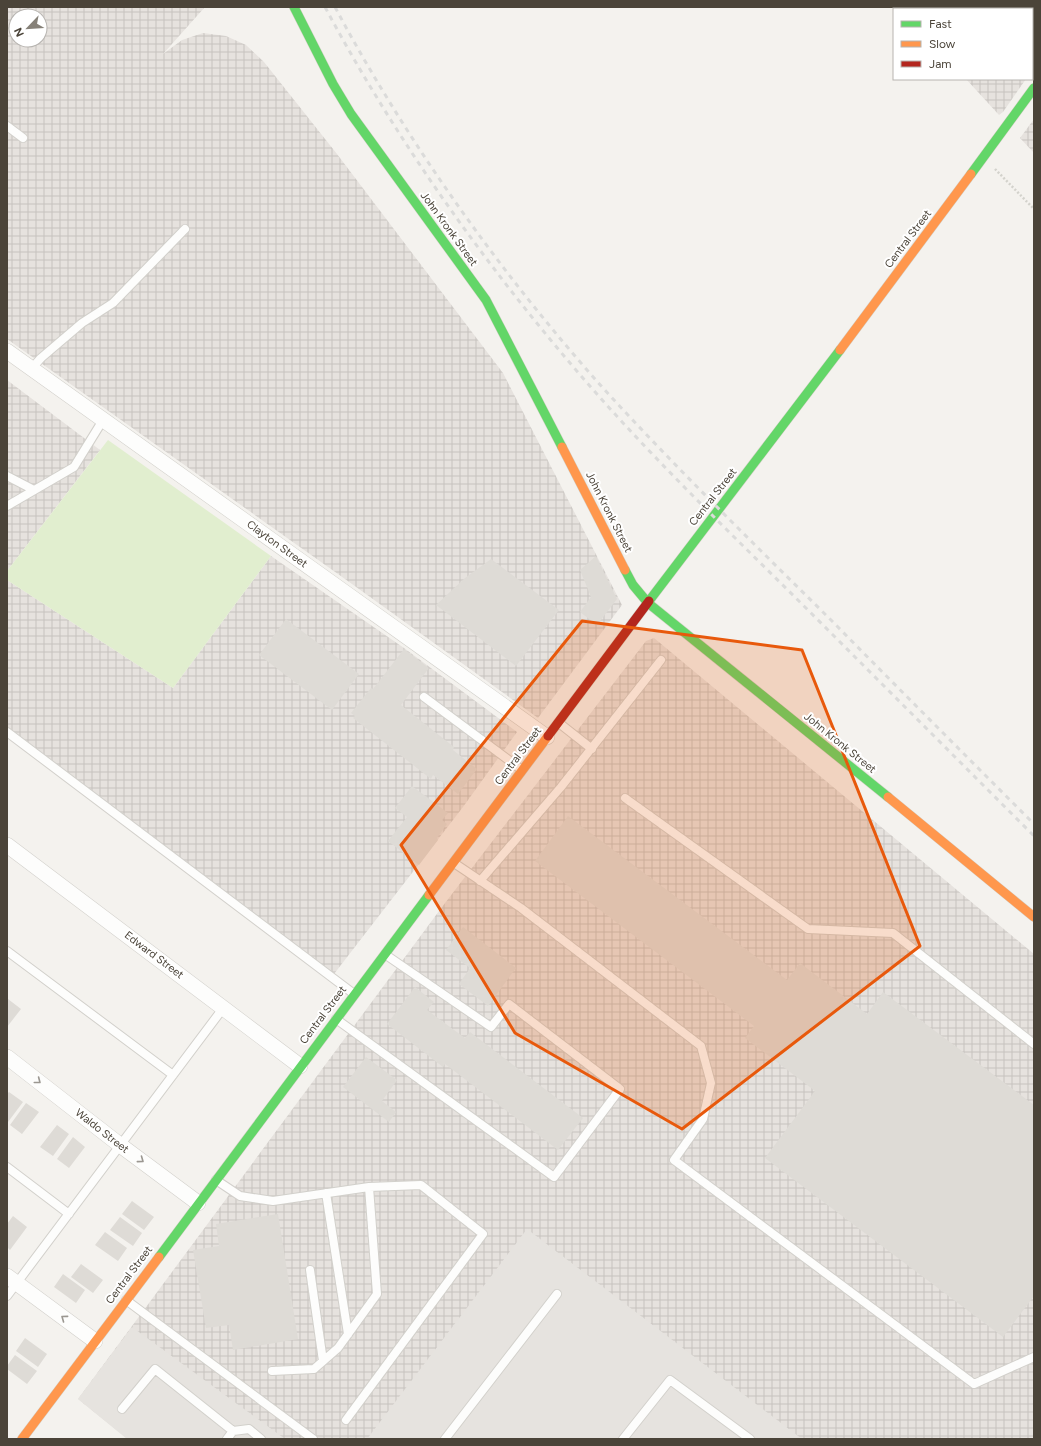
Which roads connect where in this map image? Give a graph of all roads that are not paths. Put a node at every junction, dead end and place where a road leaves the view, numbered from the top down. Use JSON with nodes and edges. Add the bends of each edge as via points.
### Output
{"nodes":[{"id":1,"x":294,"y":7,"type":"edge"},
{"id":2,"x":1034,"y":88,"type":"edge"},
{"id":3,"x":7,"y":126,"type":"edge"},
{"id":4,"x":23,"y":138,"type":"dead end"},
{"id":5,"x":185,"y":229,"type":"dead end"},
{"id":6,"x":7,"y":351,"type":"edge"},
{"id":7,"x":32,"y":368,"type":"junction"},
{"id":8,"x":104,"y":420,"type":"junction"},
{"id":9,"x":7,"y":476,"type":"edge"},
{"id":10,"x":34,"y":490,"type":"junction"},
{"id":11,"x":7,"y":506,"type":"edge"},
{"id":12,"x":648,"y":603,"type":"junction"},
{"id":13,"x":661,"y":660,"type":"dead end"},
{"id":14,"x":424,"y":696,"type":"dead end"},
{"id":15,"x":559,"y":722,"type":"junction"},
{"id":16,"x":7,"y":732,"type":"edge"},
{"id":17,"x":547,"y":737,"type":"junction"},
{"id":18,"x":592,"y":749,"type":"junction"},
{"id":19,"x":522,"y":770,"type":"junction"},
{"id":20,"x":625,"y":798,"type":"dead end"},
{"id":21,"x":7,"y":845,"type":"edge"},
{"id":22,"x":453,"y":863,"type":"junction"},
{"id":23,"x":480,"y":881,"type":"junction"},
{"id":24,"x":1034,"y":917,"type":"edge"},
{"id":25,"x":7,"y":951,"type":"edge"},
{"id":26,"x":385,"y":954,"type":"junction"},
{"id":27,"x":354,"y":994,"type":"junction"},
{"id":28,"x":224,"y":1007,"type":"junction"},
{"id":29,"x":336,"y":1019,"type":"junction"},
{"id":30,"x":1034,"y":1044,"type":"edge"},
{"id":31,"x":7,"y":1057,"type":"edge"},
{"id":32,"x":300,"y":1066,"type":"junction"},
{"id":33,"x":173,"y":1075,"type":"junction"},
{"id":34,"x":120,"y":1145,"type":"junction"},
{"id":35,"x":7,"y":1167,"type":"edge"},
{"id":36,"x":216,"y":1180,"type":"junction"},
{"id":37,"x":369,"y":1186,"type":"junction"},
{"id":38,"x":326,"y":1193,"type":"junction"},
{"id":39,"x":198,"y":1203,"type":"junction"},
{"id":40,"x":69,"y":1214,"type":"junction"},
{"id":41,"x":310,"y":1270,"type":"dead end"},
{"id":42,"x":12,"y":1280,"type":"edge"},
{"id":43,"x":557,"y":1294,"type":"dead end"},
{"id":44,"x":7,"y":1296,"type":"edge"},
{"id":45,"x":126,"y":1300,"type":"junction"},
{"id":46,"x":348,"y":1334,"type":"junction"},
{"id":47,"x":95,"y":1340,"type":"junction"},
{"id":48,"x":1034,"y":1357,"type":"edge"},
{"id":49,"x":323,"y":1361,"type":"junction"},
{"id":50,"x":272,"y":1371,"type":"dead end"},
{"id":51,"x":122,"y":1409,"type":"dead end"},
{"id":52,"x":346,"y":1420,"type":"dead end"},
{"id":53,"x":233,"y":1431,"type":"junction"},
{"id":54,"x":22,"y":1439,"type":"edge"},
{"id":55,"x":227,"y":1439,"type":"edge"},
{"id":56,"x":261,"y":1439,"type":"edge"},
{"id":57,"x":313,"y":1439,"type":"edge"},
{"id":58,"x":445,"y":1439,"type":"edge"},
{"id":59,"x":624,"y":1439,"type":"edge"},
{"id":60,"x":750,"y":1439,"type":"edge"}],
"edges":[{"from":1,"to":12,"type":"street","name":"John Kronk Street","via":[[333,84],[352,114],[486,300],[633,585]]},
{"from":2,"to":12,"type":"street","name":"Central Street","via":[[802,402]]},
{"from":3,"to":4,"type":"lane"},
{"from":5,"to":7,"type":"lane","via":[[114,303],[82,323]]},
{"from":6,"to":7,"type":"street","name":"Clayton Street"},
{"from":7,"to":8,"type":"street","name":"Clayton Street"},
{"from":8,"to":10,"type":"lane","via":[[74,467]]},
{"from":8,"to":17,"type":"street","name":"Clayton Street"},
{"from":9,"to":10,"type":"lane"},
{"from":10,"to":11,"type":"lane"},
{"from":12,"to":15,"type":"street","name":"Central Street"},
{"from":12,"to":24,"type":"street","name":"John Kronk Street"},
{"from":13,"to":18,"type":"lane"},
{"from":14,"to":19,"type":"lane"},
{"from":15,"to":17,"type":"street","name":"Central Street"},
{"from":15,"to":18,"type":"lane"},
{"from":16,"to":27,"type":"lane"},
{"from":17,"to":19,"type":"street","name":"Central Street"},
{"from":18,"to":23,"type":"lane"},
{"from":19,"to":22,"type":"street","name":"Central Street"},
{"from":20,"to":30,"type":"lane","via":[[808,929],[893,933]]},
{"from":21,"to":28,"type":"street","name":"Edward Street"},
{"from":22,"to":23,"type":"lane"},
{"from":22,"to":26,"type":"street","name":"Central Street"},
{"from":23,"to":48,"type":"lane","via":[[521,908],[701,1046],[711,1083],[703,1120],[674,1160],[974,1384]]},
{"from":25,"to":33,"type":"lane"},
{"from":26,"to":27,"type":"street","name":"Central Street"},
{"from":26,"to":29,"type":"lane","via":[[491,1027],[509,1004],[620,1088],[554,1177]]},
{"from":27,"to":29,"type":"street","name":"Central Street"},
{"from":28,"to":32,"type":"street","name":"Edward Street"},
{"from":28,"to":33,"type":"lane"},
{"from":29,"to":32,"type":"street","name":"Central Street"},
{"from":31,"to":34,"type":"street","name":"Waldo Street","one_way":true},
{"from":32,"to":36,"type":"street","name":"Central Street"},
{"from":33,"to":34,"type":"lane"},
{"from":34,"to":39,"type":"street","name":"Waldo Street","one_way":true},
{"from":34,"to":40,"type":"lane"},
{"from":35,"to":40,"type":"lane"},
{"from":36,"to":38,"type":"lane","via":[[240,1196],[273,1201]]},
{"from":36,"to":39,"type":"street","name":"Central Street"},
{"from":37,"to":38,"type":"lane"},
{"from":37,"to":46,"type":"lane","via":[[377,1294]]},
{"from":37,"to":52,"type":"lane","via":[[421,1185],[483,1234]]},
{"from":38,"to":46,"type":"lane"},
{"from":39,"to":45,"type":"street","name":"Central Street"},
{"from":40,"to":42,"type":"lane"},
{"from":41,"to":49,"type":"lane"},
{"from":42,"to":44,"type":"lane"},
{"from":47,"to":42,"type":"street","one_way":true},
{"from":43,"to":58,"type":"lane"},
{"from":45,"to":47,"type":"street","name":"Central Street"},
{"from":45,"to":57,"type":"lane"},
{"from":46,"to":49,"type":"lane","via":[[338,1348]]},
{"from":47,"to":54,"type":"street","name":"Central Street"},
{"from":49,"to":50,"type":"lane","via":[[314,1369]]},
{"from":51,"to":53,"type":"lane","via":[[155,1369]]},
{"from":53,"to":55,"type":"lane"},
{"from":53,"to":56,"type":"lane","via":[[249,1430]]},
{"from":59,"to":60,"type":"lane","via":[[670,1380]]}]}
